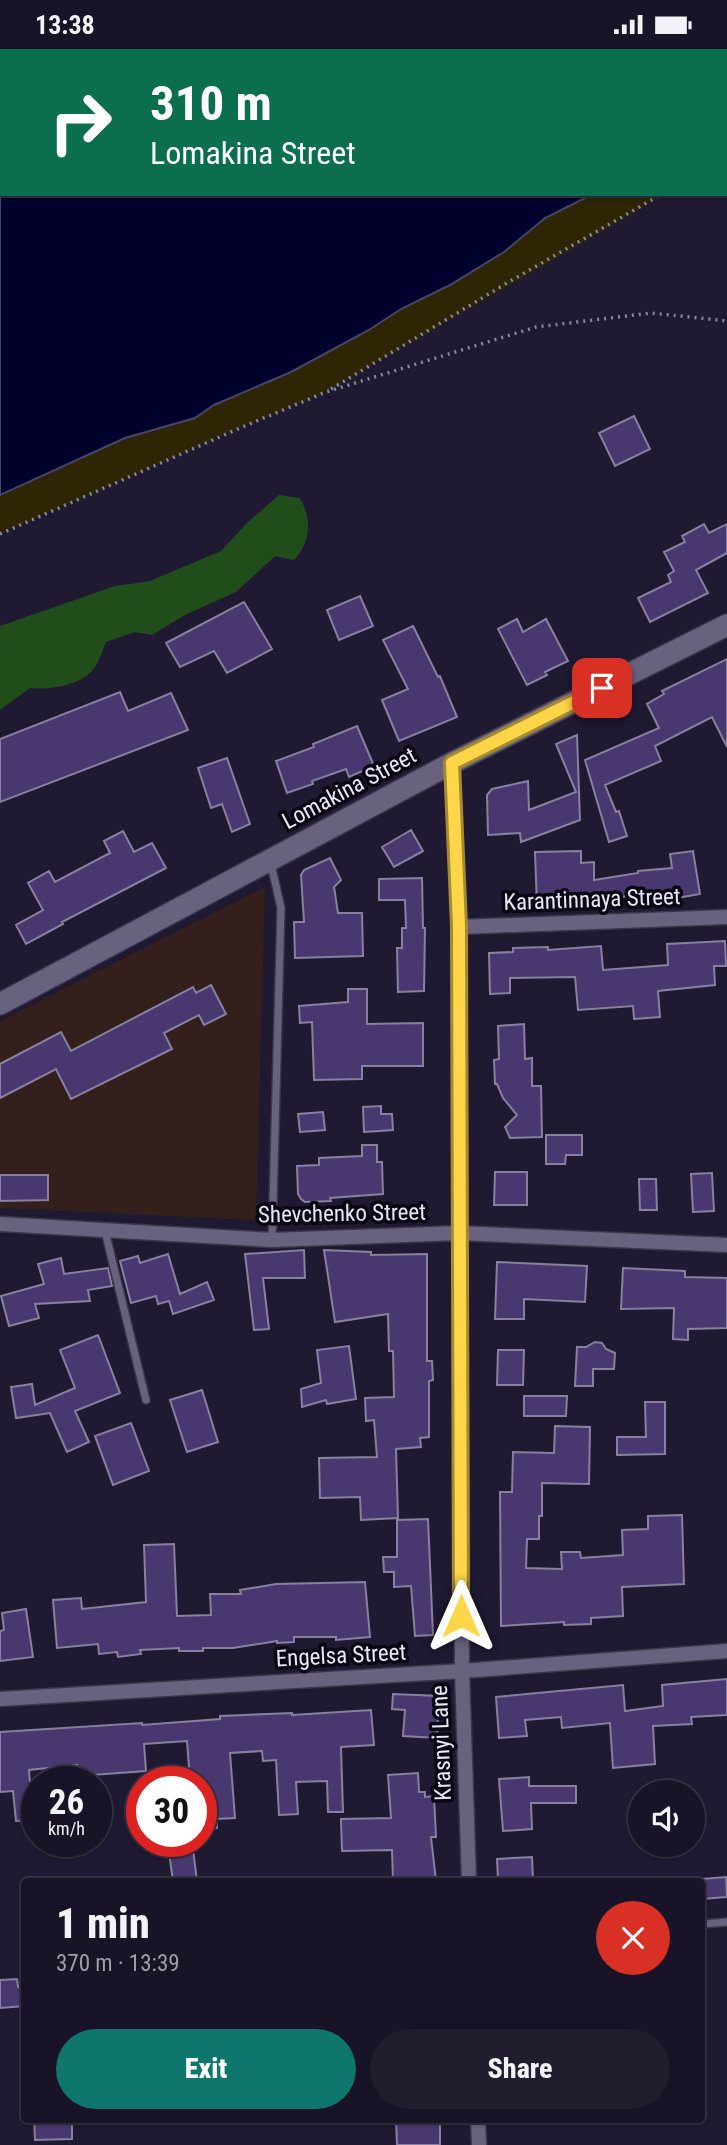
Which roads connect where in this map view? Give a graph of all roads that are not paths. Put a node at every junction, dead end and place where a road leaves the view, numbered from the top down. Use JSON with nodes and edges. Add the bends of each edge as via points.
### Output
{"nodes":[{"id":1,"x":727,"y":625,"type":"edge"},
{"id":2,"x":452,"y":763,"type":"junction"},
{"id":3,"x":270,"y":860,"type":"junction"},
{"id":4,"x":727,"y":917,"type":"edge"},
{"id":5,"x":459,"y":926,"type":"junction"},
{"id":6,"x":0,"y":1005,"type":"edge"},
{"id":7,"x":0,"y":1224,"type":"edge"},
{"id":8,"x":104,"y":1228,"type":"junction"},
{"id":9,"x":459,"y":1233,"type":"junction"},
{"id":10,"x":272,"y":1240,"type":"junction"},
{"id":11,"x":727,"y":1245,"type":"edge"},
{"id":12,"x":146,"y":1400,"type":"dead end"},
{"id":13,"x":727,"y":1651,"type":"edge"},
{"id":14,"x":462,"y":1671,"type":"junction"},
{"id":15,"x":0,"y":1699,"type":"edge"},
{"id":16,"x":469,"y":1878,"type":"edge"},
{"id":17,"x":727,"y":1923,"type":"edge"},
{"id":18,"x":705,"y":1924,"type":"edge"},
{"id":19,"x":478,"y":2123,"type":"edge"},
{"id":20,"x":479,"y":2145,"type":"edge"}],
"edges":[{"from":1,"to":2,"type":"street","name":"Lomakina Street"},
{"from":2,"to":3,"type":"street","name":"Lomakina Street"},
{"from":2,"to":5,"type":"street","name":"Krasnyi Lane"},
{"from":3,"to":6,"type":"street","name":"Lomakina Street"},
{"from":3,"to":10,"type":"lane","via":[[281,908]]},
{"from":4,"to":5,"type":"street","name":"Karantinnaya Street"},
{"from":5,"to":9,"type":"street","name":"Krasnyi Lane"},
{"from":7,"to":8,"type":"street","name":"Shevchenko Street"},
{"from":8,"to":10,"type":"street","name":"Shevchenko Street"},
{"from":8,"to":12,"type":"lane"},
{"from":9,"to":10,"type":"street","name":"Shevchenko Street"},
{"from":9,"to":11,"type":"street","name":"Shevchenko Street"},
{"from":9,"to":14,"type":"street","name":"Krasnyi Lane"},
{"from":13,"to":14,"type":"street","name":"Engelsa Street"},
{"from":14,"to":15,"type":"street","name":"Engelsa Street"},
{"from":14,"to":16,"type":"street","name":"Krasnyi Lane"},
{"from":17,"to":18,"type":"lane"},
{"from":19,"to":20,"type":"street"}]}
